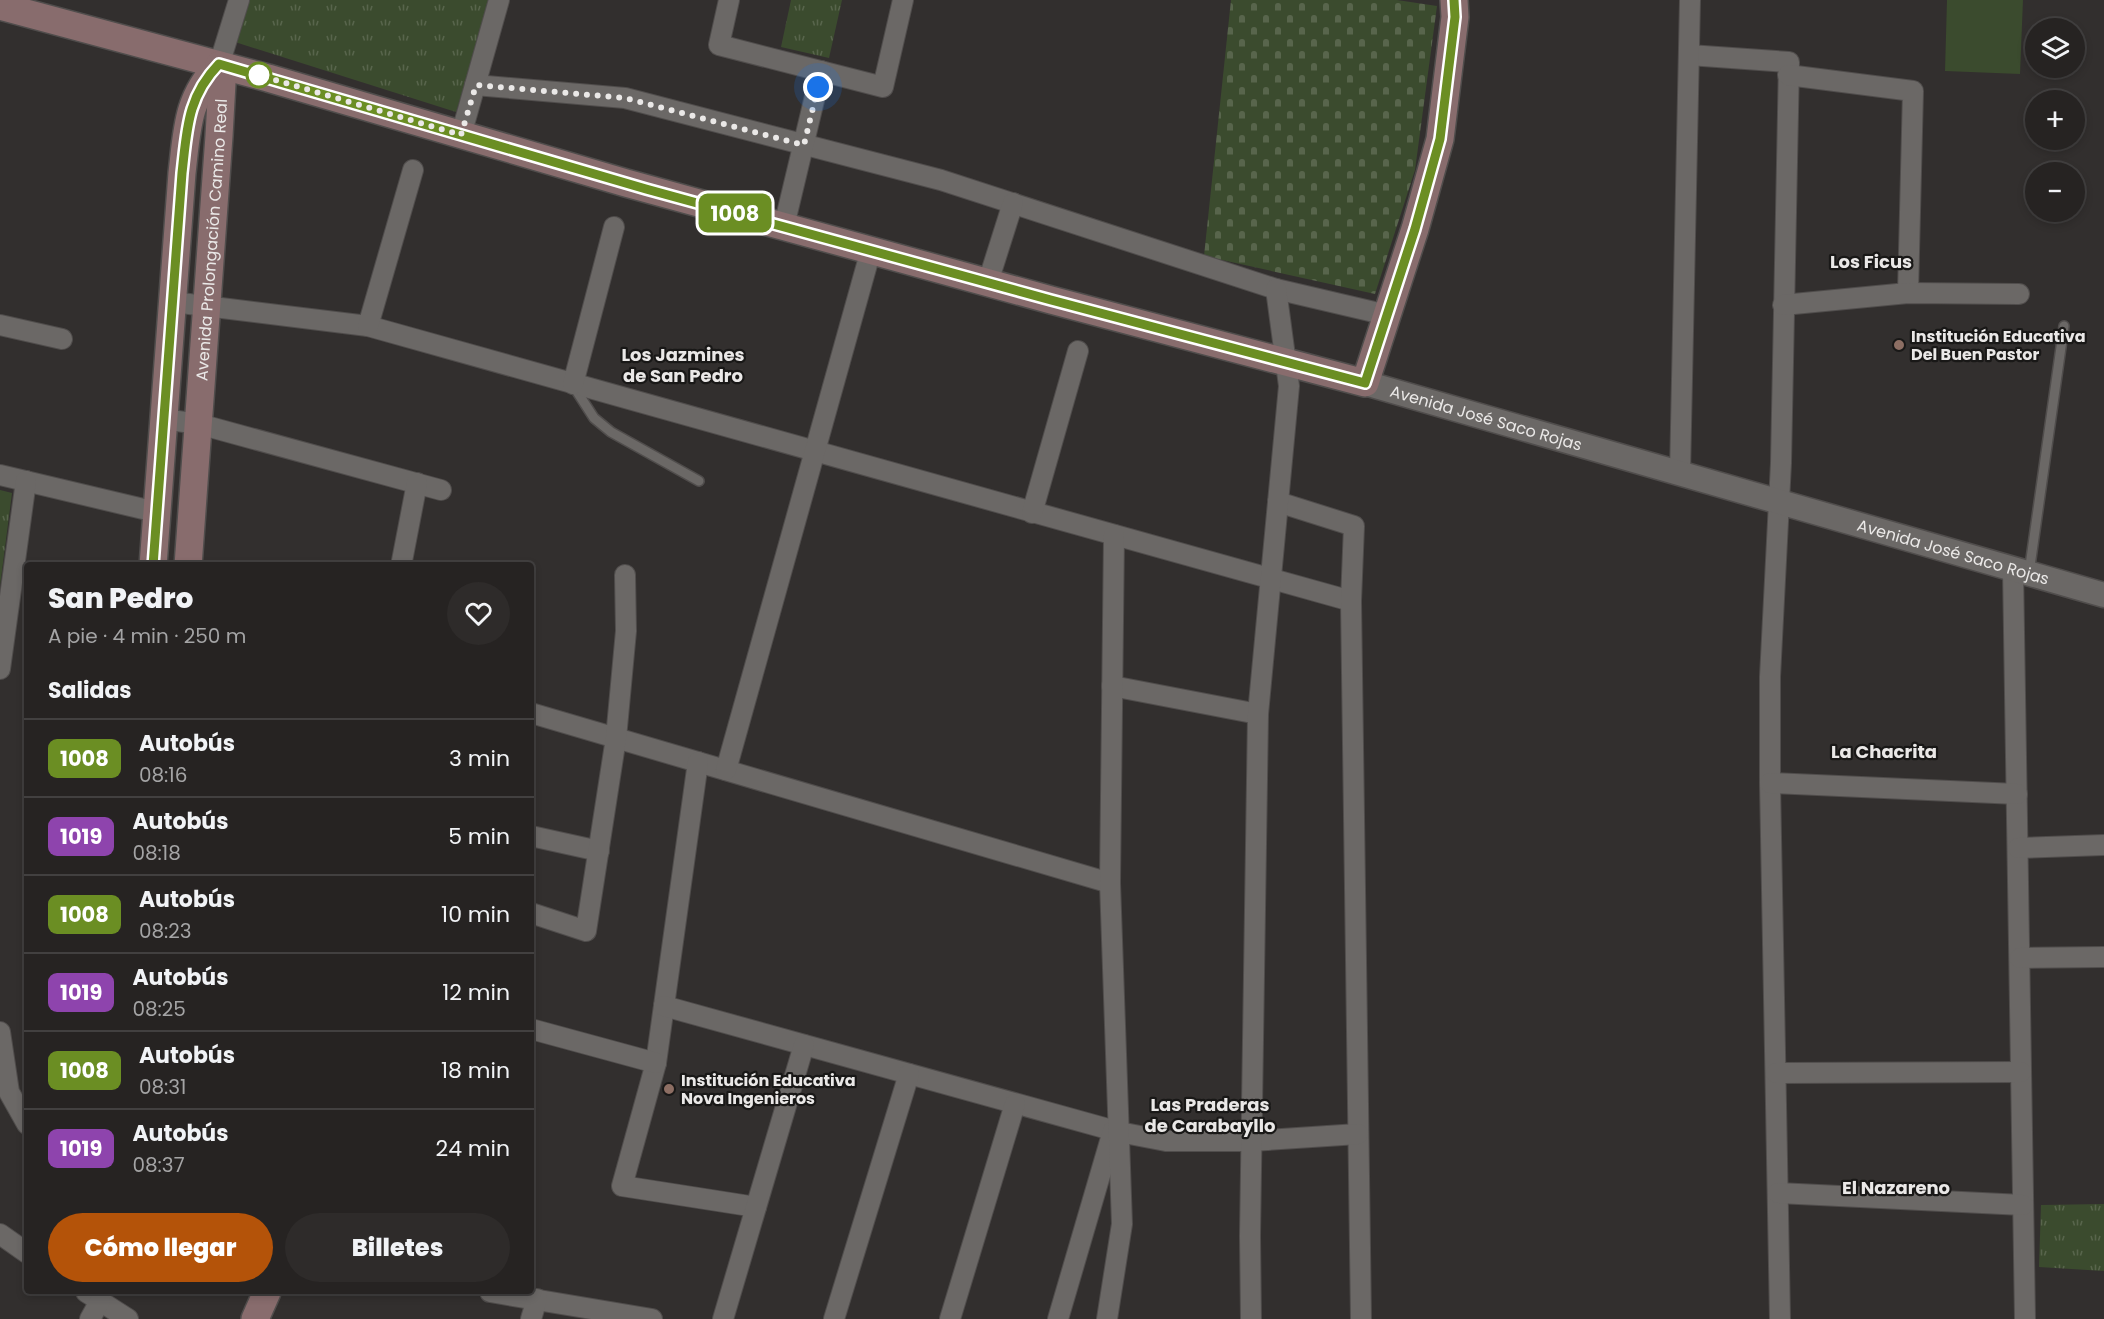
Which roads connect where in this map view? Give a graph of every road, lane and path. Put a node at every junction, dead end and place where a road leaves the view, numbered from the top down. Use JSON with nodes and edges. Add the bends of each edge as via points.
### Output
{"nodes":[{"id":1,"x":239,"y":0,"type":"edge"},
{"id":2,"x":499,"y":0,"type":"edge"},
{"id":3,"x":729,"y":0,"type":"edge"},
{"id":4,"x":903,"y":0,"type":"edge"},
{"id":5,"x":1454,"y":0,"type":"edge"},
{"id":6,"x":1690,"y":0,"type":"edge"},
{"id":7,"x":0,"y":6,"type":"edge"},
{"id":8,"x":1689,"y":55,"type":"junction"},
{"id":9,"x":219,"y":64,"type":"junction"},
{"id":10,"x":821,"y":71,"type":"junction"},
{"id":11,"x":1788,"y":75,"type":"junction"},
{"id":12,"x":476,"y":85,"type":"junction"},
{"id":13,"x":461,"y":135,"type":"junction"},
{"id":14,"x":804,"y":145,"type":"junction"},
{"id":15,"x":413,"y":170,"type":"dead end"},
{"id":16,"x":1013,"y":203,"type":"junction"},
{"id":17,"x":784,"y":226,"type":"junction"},
{"id":18,"x":614,"y":227,"type":"dead end"},
{"id":19,"x":871,"y":250,"type":"junction"},
{"id":20,"x":988,"y":282,"type":"junction"},
{"id":21,"x":1276,"y":289,"type":"junction"},
{"id":22,"x":1908,"y":293,"type":"junction"},
{"id":23,"x":2019,"y":294,"type":"dead end"},
{"id":24,"x":173,"y":302,"type":"junction"},
{"id":25,"x":1784,"y":304,"type":"junction"},
{"id":26,"x":206,"y":305,"type":"junction"},
{"id":27,"x":1387,"y":315,"type":"junction"},
{"id":28,"x":0,"y":325,"type":"edge"},
{"id":29,"x":2064,"y":326,"type":"dead end"},
{"id":30,"x":368,"y":327,"type":"junction"},
{"id":31,"x":62,"y":339,"type":"dead end"},
{"id":32,"x":1078,"y":351,"type":"dead end"},
{"id":33,"x":1284,"y":361,"type":"junction"},
{"id":34,"x":1365,"y":383,"type":"junction"},
{"id":35,"x":573,"y":384,"type":"junction"},
{"id":36,"x":164,"y":419,"type":"junction"},
{"id":37,"x":199,"y":424,"type":"junction"},
{"id":38,"x":816,"y":453,"type":"junction"},
{"id":39,"x":1680,"y":474,"type":"junction"},
{"id":40,"x":0,"y":475,"type":"edge"},
{"id":41,"x":26,"y":481,"type":"junction"},
{"id":42,"x":699,"y":481,"type":"dead end"},
{"id":43,"x":417,"y":483,"type":"junction"},
{"id":44,"x":441,"y":490,"type":"dead end"},
{"id":45,"x":1278,"y":502,"type":"junction"},
{"id":46,"x":1779,"y":502,"type":"junction"},
{"id":47,"x":156,"y":512,"type":"junction"},
{"id":48,"x":1032,"y":513,"type":"junction"},
{"id":49,"x":1114,"y":536,"type":"junction"},
{"id":50,"x":153,"y":562,"type":"edge"},
{"id":51,"x":188,"y":562,"type":"edge"},
{"id":52,"x":402,"y":562,"type":"edge"},
{"id":53,"x":2021,"y":572,"type":"junction"},
{"id":54,"x":625,"y":575,"type":"dead end"},
{"id":55,"x":1270,"y":579,"type":"junction"},
{"id":56,"x":2104,"y":595,"type":"edge"},
{"id":57,"x":1350,"y":601,"type":"junction"},
{"id":58,"x":0,"y":669,"type":"edge"},
{"id":59,"x":1112,"y":686,"type":"junction"},
{"id":60,"x":534,"y":714,"type":"edge"},
{"id":61,"x":1258,"y":714,"type":"junction"},
{"id":62,"x":616,"y":738,"type":"junction"},
{"id":63,"x":698,"y":762,"type":"junction"},
{"id":64,"x":726,"y":770,"type":"junction"},
{"id":65,"x":1770,"y":783,"type":"junction"},
{"id":66,"x":2017,"y":794,"type":"junction"},
{"id":67,"x":534,"y":837,"type":"edge"},
{"id":68,"x":2104,"y":845,"type":"edge"},
{"id":69,"x":2018,"y":848,"type":"junction"},
{"id":70,"x":599,"y":850,"type":"junction"},
{"id":71,"x":1110,"y":883,"type":"junction"},
{"id":72,"x":534,"y":914,"type":"edge"},
{"id":73,"x":2104,"y":957,"type":"edge"},
{"id":74,"x":2020,"y":958,"type":"junction"},
{"id":75,"x":664,"y":1006,"type":"junction"},
{"id":76,"x":534,"y":1030,"type":"edge"},
{"id":77,"x":0,"y":1032,"type":"edge"},
{"id":78,"x":804,"y":1045,"type":"junction"},
{"id":79,"x":2,"y":1061,"type":"edge"},
{"id":80,"x":656,"y":1063,"type":"junction"},
{"id":81,"x":2021,"y":1072,"type":"junction"},
{"id":82,"x":1776,"y":1073,"type":"junction"},
{"id":83,"x":909,"y":1074,"type":"junction"},
{"id":84,"x":1015,"y":1104,"type":"junction"},
{"id":85,"x":24,"y":1119,"type":"edge"},
{"id":86,"x":1116,"y":1132,"type":"junction"},
{"id":87,"x":1358,"y":1134,"type":"junction"},
{"id":88,"x":1251,"y":1141,"type":"junction"},
{"id":89,"x":1778,"y":1193,"type":"junction"},
{"id":90,"x":2023,"y":1204,"type":"junction"},
{"id":91,"x":756,"y":1207,"type":"junction"},
{"id":92,"x":0,"y":1234,"type":"edge"},
{"id":93,"x":24,"y":1251,"type":"edge"},
{"id":94,"x":266,"y":1294,"type":"edge"},
{"id":95,"x":503,"y":1294,"type":"edge"},
{"id":96,"x":93,"y":1296,"type":"edge"},
{"id":97,"x":537,"y":1299,"type":"junction"},
{"id":98,"x":90,"y":1319,"type":"edge"},
{"id":99,"x":128,"y":1319,"type":"edge"},
{"id":100,"x":255,"y":1319,"type":"edge"},
{"id":101,"x":531,"y":1319,"type":"edge"},
{"id":102,"x":652,"y":1319,"type":"edge"},
{"id":103,"x":723,"y":1319,"type":"edge"},
{"id":104,"x":834,"y":1319,"type":"edge"},
{"id":105,"x":950,"y":1319,"type":"edge"},
{"id":106,"x":1058,"y":1319,"type":"edge"},
{"id":107,"x":1107,"y":1319,"type":"edge"},
{"id":108,"x":1251,"y":1319,"type":"edge"},
{"id":109,"x":1361,"y":1319,"type":"edge"},
{"id":110,"x":1780,"y":1319,"type":"edge"},
{"id":111,"x":2025,"y":1319,"type":"edge"}],
"edges":[{"from":1,"to":9,"type":"street"},
{"from":2,"to":12,"type":"street"},
{"from":3,"to":10,"type":"street","via":[[719,45]]},
{"from":4,"to":10,"type":"street","via":[[883,87]]},
{"from":5,"to":27,"type":"main road","via":[[1440,139]]},
{"from":6,"to":8,"type":"street"},
{"from":7,"to":9,"type":"main road","name":"Avenida José Saco Rojas"},
{"from":8,"to":11,"type":"street","via":[[1789,62]]},
{"from":8,"to":39,"type":"street"},
{"from":9,"to":13,"type":"main road","name":"Avenida José Saco Rojas"},
{"from":9,"to":24,"type":"main road","name":"Avenida Prolongación Camino Real","via":[[200,87],[189,113]]},
{"from":9,"to":26,"type":"main road","name":"Avenida Prolongación Camino Real","via":[[222,83]]},
{"from":10,"to":14,"type":"street"},
{"from":11,"to":22,"type":"street","via":[[1913,91]]},
{"from":11,"to":25,"type":"street"},
{"from":12,"to":13,"type":"street"},
{"from":12,"to":14,"type":"street","via":[[625,98]]},
{"from":13,"to":17,"type":"main road","name":"Avenida José Saco Rojas"},
{"from":14,"to":16,"type":"street"},
{"from":14,"to":17,"type":"street"},
{"from":15,"to":30,"type":"street"},
{"from":16,"to":20,"type":"street"},
{"from":16,"to":21,"type":"street"},
{"from":17,"to":19,"type":"main road","name":"Avenida José Saco Rojas"},
{"from":18,"to":35,"type":"street"},
{"from":19,"to":20,"type":"main road","name":"Avenida José Saco Rojas"},
{"from":19,"to":38,"type":"street"},
{"from":20,"to":33,"type":"main road","name":"Avenida José Saco Rojas"},
{"from":21,"to":27,"type":"street"},
{"from":21,"to":33,"type":"street"},
{"from":22,"to":23,"type":"street"},
{"from":22,"to":25,"type":"street"},
{"from":24,"to":26,"type":"street"},
{"from":24,"to":36,"type":"main road","name":"Avenida Prolongación Camino Real"},
{"from":25,"to":46,"type":"street"},
{"from":26,"to":30,"type":"street"},
{"from":26,"to":37,"type":"main road","name":"Avenida Prolongación Camino Real"},
{"from":27,"to":34,"type":"main road"},
{"from":28,"to":31,"type":"street"},
{"from":29,"to":53,"type":"lane"},
{"from":30,"to":35,"type":"street"},
{"from":32,"to":48,"type":"street"},
{"from":33,"to":34,"type":"main road","name":"Avenida José Saco Rojas"},
{"from":33,"to":45,"type":"street","via":[[1289,386]]},
{"from":34,"to":39,"type":"street","name":"Avenida José Saco Rojas"},
{"from":35,"to":38,"type":"street"},
{"from":35,"to":42,"type":"lane","via":[[594,418],[611,432]]},
{"from":36,"to":37,"type":"street"},
{"from":36,"to":47,"type":"main road","name":"Avenida Prolongación Camino Real"},
{"from":37,"to":43,"type":"street"},
{"from":37,"to":51,"type":"main road","name":"Avenida Prolongación Camino Real"},
{"from":38,"to":48,"type":"street"},
{"from":38,"to":64,"type":"street"},
{"from":39,"to":46,"type":"street","name":"Avenida José Saco Rojas"},
{"from":40,"to":41,"type":"street"},
{"from":41,"to":47,"type":"street"},
{"from":41,"to":58,"type":"street"},
{"from":43,"to":44,"type":"street"},
{"from":43,"to":52,"type":"street"},
{"from":45,"to":55,"type":"street"},
{"from":45,"to":57,"type":"street","via":[[1354,526]]},
{"from":46,"to":53,"type":"street","name":"Avenida José Saco Rojas"},
{"from":46,"to":65,"type":"street","via":[[1770,677]]},
{"from":47,"to":50,"type":"main road","name":"Avenida Prolongación Camino Real"},
{"from":48,"to":49,"type":"street"},
{"from":49,"to":55,"type":"street"},
{"from":49,"to":59,"type":"street"},
{"from":53,"to":56,"type":"street","name":"Avenida José Saco Rojas"},
{"from":53,"to":66,"type":"street"},
{"from":54,"to":62,"type":"street","via":[[626,631]]},
{"from":55,"to":57,"type":"street"},
{"from":55,"to":61,"type":"street"},
{"from":57,"to":87,"type":"street"},
{"from":59,"to":61,"type":"street"},
{"from":59,"to":71,"type":"street"},
{"from":60,"to":62,"type":"street"},
{"from":61,"to":88,"type":"street"},
{"from":62,"to":63,"type":"street"},
{"from":62,"to":70,"type":"street"},
{"from":63,"to":64,"type":"street"},
{"from":63,"to":75,"type":"street"},
{"from":64,"to":71,"type":"street"},
{"from":65,"to":66,"type":"street"},
{"from":65,"to":82,"type":"street"},
{"from":66,"to":69,"type":"street"},
{"from":67,"to":70,"type":"street"},
{"from":68,"to":69,"type":"street"},
{"from":69,"to":74,"type":"street"},
{"from":70,"to":72,"type":"street","via":[[586,931]]},
{"from":71,"to":86,"type":"street"},
{"from":73,"to":74,"type":"street"},
{"from":74,"to":81,"type":"street"},
{"from":75,"to":78,"type":"street"},
{"from":75,"to":80,"type":"street"},
{"from":76,"to":80,"type":"street"},
{"from":77,"to":79,"type":"street"},
{"from":78,"to":83,"type":"street"},
{"from":78,"to":91,"type":"street"},
{"from":79,"to":85,"type":"street","via":[[9,1092]]},
{"from":80,"to":91,"type":"street","via":[[622,1186]]},
{"from":81,"to":82,"type":"street"},
{"from":81,"to":90,"type":"street"},
{"from":82,"to":89,"type":"street"},
{"from":83,"to":84,"type":"street"},
{"from":83,"to":104,"type":"street"},
{"from":84,"to":86,"type":"street"},
{"from":84,"to":105,"type":"street"},
{"from":86,"to":88,"type":"street","via":[[1166,1141]]},
{"from":86,"to":106,"type":"street"},
{"from":86,"to":107,"type":"street","via":[[1122,1224]]},
{"from":87,"to":88,"type":"street"},
{"from":87,"to":109,"type":"street"},
{"from":88,"to":108,"type":"street"},
{"from":89,"to":90,"type":"street"},
{"from":89,"to":110,"type":"street"},
{"from":90,"to":111,"type":"street"},
{"from":91,"to":103,"type":"street"},
{"from":92,"to":93,"type":"street"},
{"from":94,"to":100,"type":"main road"},
{"from":95,"to":97,"type":"street"},
{"from":96,"to":98,"type":"street"},
{"from":96,"to":99,"type":"street"},
{"from":97,"to":101,"type":"street"},
{"from":97,"to":102,"type":"street"}]}
